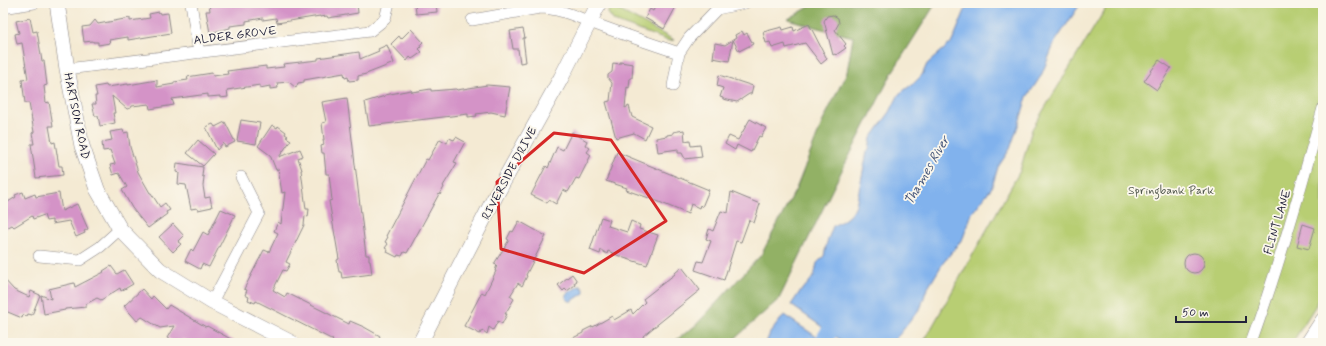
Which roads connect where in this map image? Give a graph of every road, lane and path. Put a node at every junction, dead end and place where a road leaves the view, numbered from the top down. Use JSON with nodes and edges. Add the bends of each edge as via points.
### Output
{"nodes":[{"id":1,"x":34,"y":3,"type":"edge"},
{"id":2,"x":58,"y":3,"type":"edge"},
{"id":3,"x":191,"y":3,"type":"edge"},
{"id":4,"x":389,"y":3,"type":"edge"},
{"id":5,"x":599,"y":3,"type":"edge"},
{"id":6,"x":745,"y":3,"type":"edge"},
{"id":7,"x":3,"y":8,"type":"edge"},
{"id":8,"x":472,"y":20,"type":"dead end"},
{"id":9,"x":590,"y":22,"type":"junction"},
{"id":10,"x":199,"y":53,"type":"junction"},
{"id":11,"x":679,"y":53,"type":"junction"},
{"id":12,"x":67,"y":69,"type":"junction"},
{"id":13,"x":673,"y":86,"type":"dead end"},
{"id":14,"x":1323,"y":108,"type":"edge"},
{"id":15,"x":241,"y":177,"type":"dead end"},
{"id":16,"x":120,"y":229,"type":"junction"},
{"id":17,"x":39,"y":256,"type":"dead end"},
{"id":18,"x":212,"y":302,"type":"junction"},
{"id":19,"x":1323,"y":320,"type":"edge"},
{"id":20,"x":292,"y":343,"type":"edge"},
{"id":21,"x":420,"y":343,"type":"edge"},
{"id":22,"x":1251,"y":343,"type":"edge"},
{"id":23,"x":1308,"y":343,"type":"edge"}],
"edges":[{"from":1,"to":7,"type":"street"},
{"from":2,"to":12,"type":"street","name":"HARTSON ROAD"},
{"from":3,"to":10,"type":"street"},
{"from":4,"to":10,"type":"street","name":"ALDER GROVE","via":[[385,19],[370,31]]},
{"from":5,"to":9,"type":"street","name":"RIVERSIDE DRIVE"},
{"from":6,"to":11,"type":"street","via":[[718,10],[689,38]]},
{"from":8,"to":9,"type":"street","via":[[548,8]]},
{"from":9,"to":11,"type":"street"},
{"from":9,"to":21,"type":"street","name":"RIVERSIDE DRIVE","via":[[496,195]]},
{"from":10,"to":12,"type":"street","name":"ALDER GROVE"},
{"from":11,"to":13,"type":"street"},
{"from":12,"to":16,"type":"street","name":"HARTSON ROAD","via":[[82,146],[97,189]]},
{"from":14,"to":22,"type":"street","name":"FLINT LANE","via":[[1285,243]]},
{"from":15,"to":18,"type":"street","via":[[258,212]]},
{"from":16,"to":17,"type":"street","via":[[80,260]]},
{"from":16,"to":18,"type":"street","name":"HARTSON ROAD","via":[[160,270]]},
{"from":18,"to":20,"type":"street","name":"HARTSON ROAD"},
{"from":19,"to":23,"type":"street"}]}
